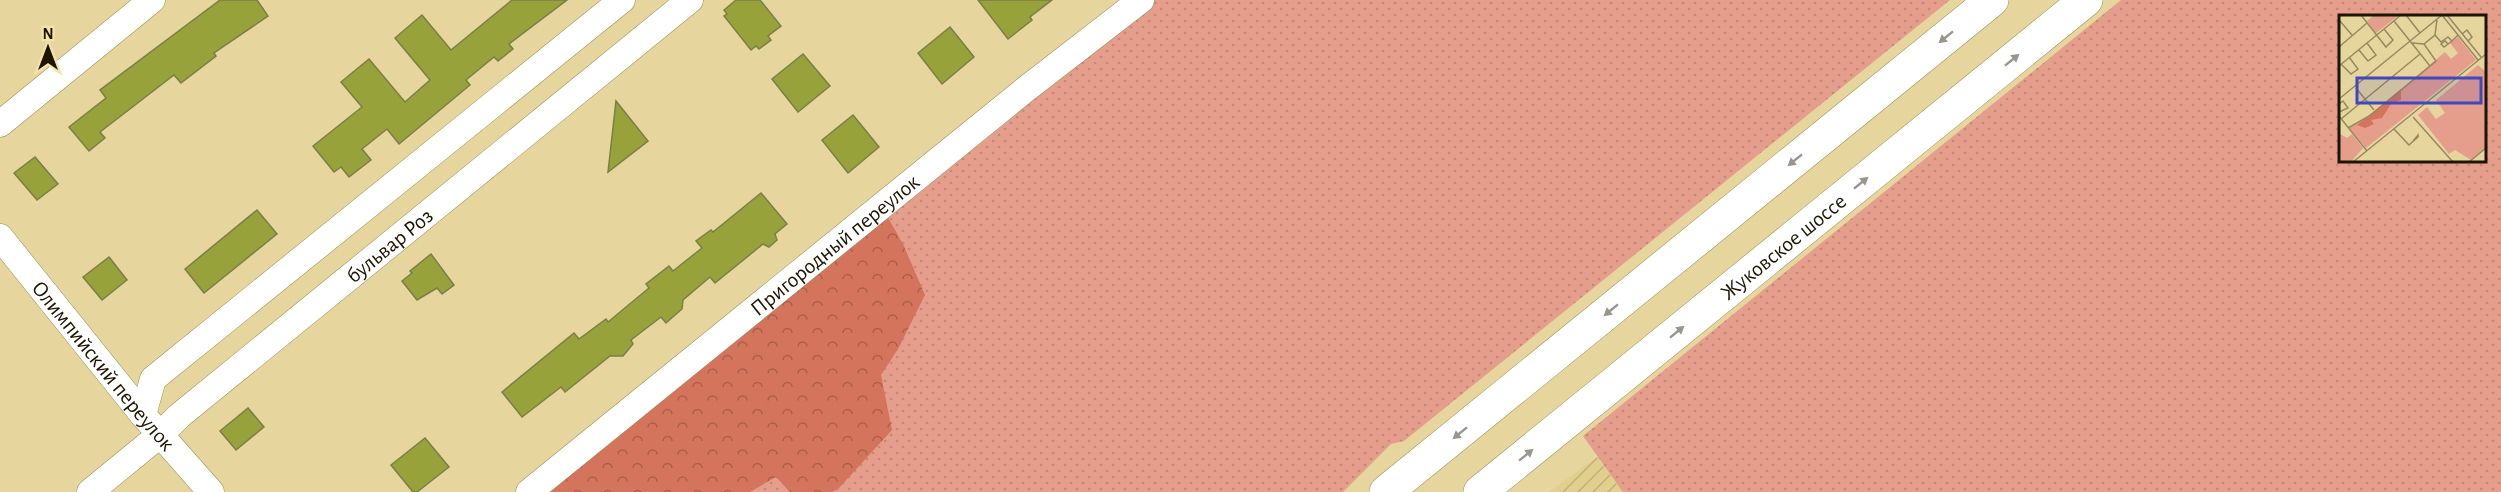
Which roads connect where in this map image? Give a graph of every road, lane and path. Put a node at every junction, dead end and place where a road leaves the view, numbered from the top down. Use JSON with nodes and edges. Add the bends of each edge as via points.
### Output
{"nodes":[{"id":1,"x":152,"y":0,"type":"edge"},
{"id":2,"x":622,"y":0,"type":"edge"},
{"id":3,"x":690,"y":0,"type":"edge"},
{"id":4,"x":1141,"y":0,"type":"edge"},
{"id":5,"x":1992,"y":0,"type":"edge"},
{"id":6,"x":2086,"y":0,"type":"edge"},
{"id":7,"x":0,"y":124,"type":"edge"},
{"id":8,"x":0,"y":237,"type":"edge"},
{"id":9,"x":143,"y":415,"type":"junction"},
{"id":10,"x":162,"y":433,"type":"junction"},
{"id":11,"x":90,"y":492,"type":"edge"},
{"id":12,"x":211,"y":492,"type":"edge"},
{"id":13,"x":529,"y":492,"type":"edge"},
{"id":14,"x":1386,"y":492,"type":"edge"},
{"id":15,"x":1480,"y":492,"type":"edge"}],
"edges":[{"from":1,"to":7,"type":"street"},
{"from":2,"to":9,"type":"street","via":[[153,379]]},
{"from":3,"to":10,"type":"street","name":"бульвар Роз"},
{"from":4,"to":13,"type":"street","name":"Пригородный переулок"},
{"from":5,"to":14,"type":"main road","one_way":true},
{"from":15,"to":6,"type":"main road","name":"Жуковское шоссе","one_way":true},
{"from":8,"to":9,"type":"street","name":"Олимпийский переулок"},
{"from":9,"to":10,"type":"street","name":"Олимпийский переулок"},
{"from":10,"to":11,"type":"street","name":"бульвар Роз"},
{"from":10,"to":12,"type":"street","name":"Олимпийский переулок"}]}
